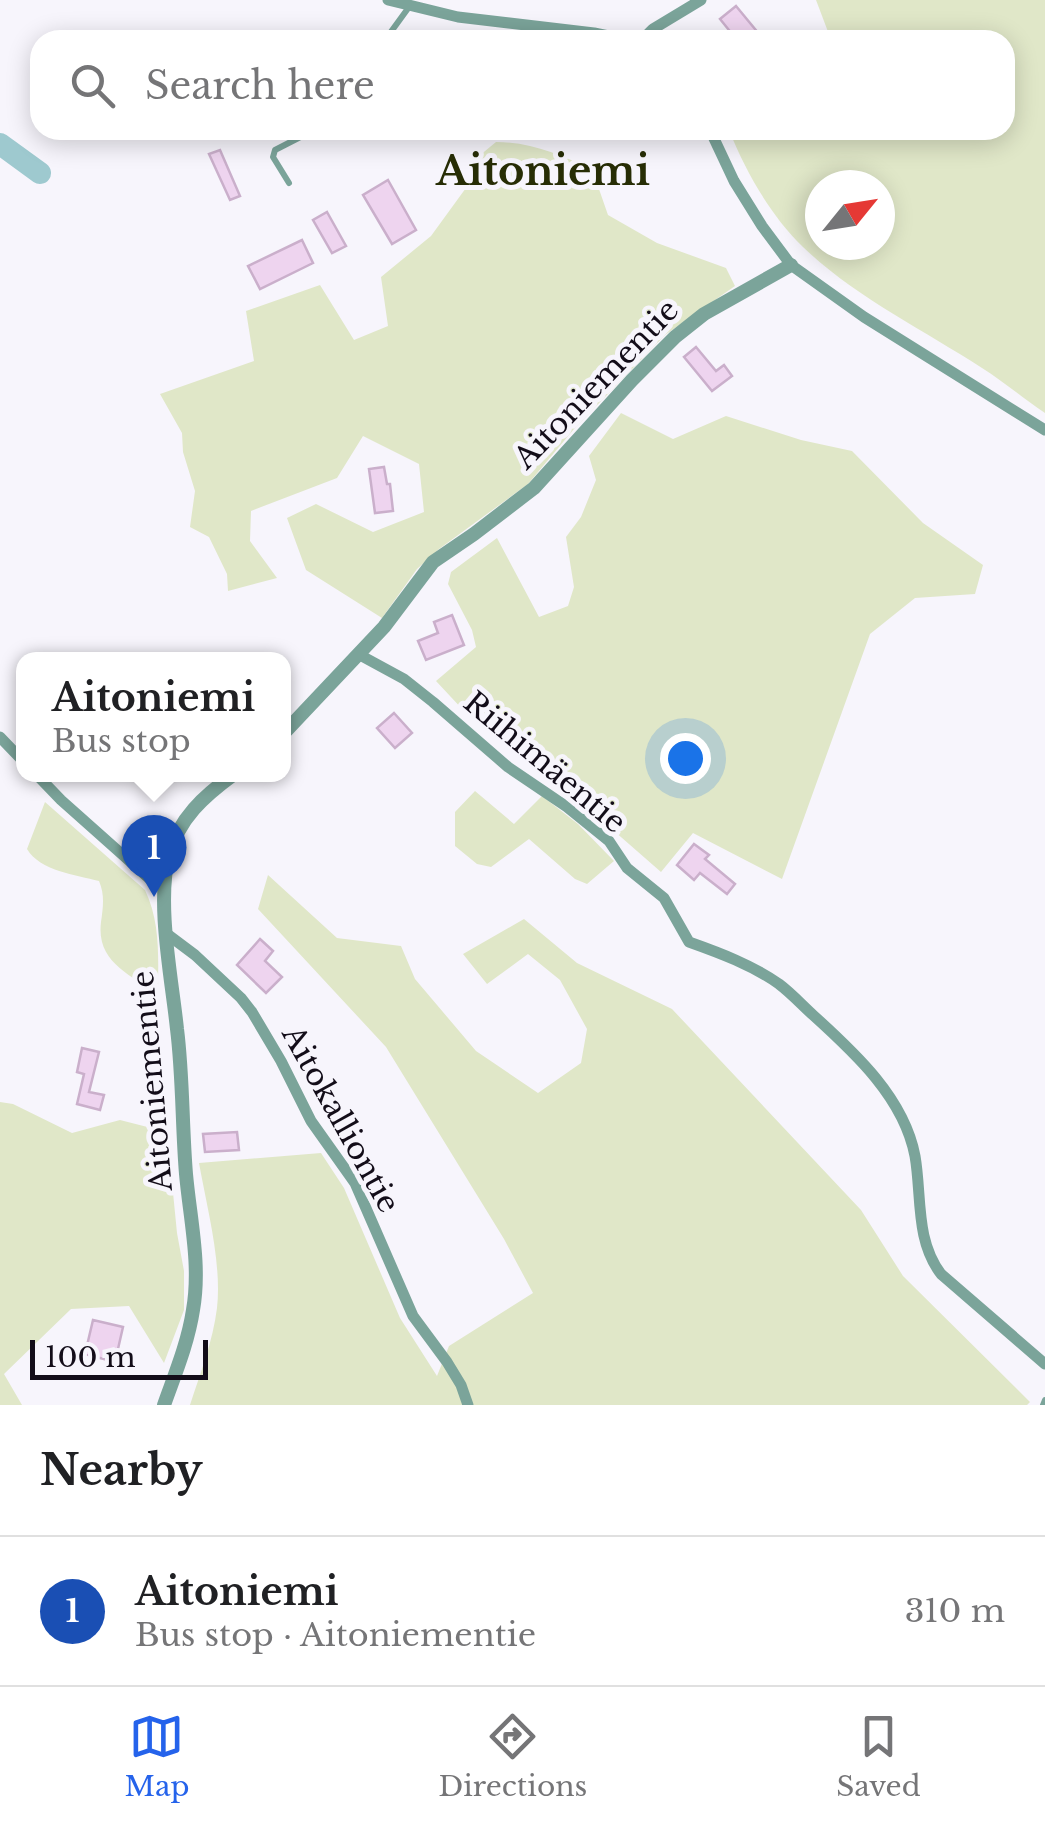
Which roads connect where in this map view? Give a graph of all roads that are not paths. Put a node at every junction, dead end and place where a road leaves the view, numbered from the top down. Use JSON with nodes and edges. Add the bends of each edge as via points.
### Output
{"nodes":[{"id":1,"x":388,"y":0,"type":"edge"},
{"id":2,"x":701,"y":0,"type":"edge"},
{"id":3,"x":410,"y":6,"type":"junction"},
{"id":4,"x":392,"y":30,"type":"edge"},
{"id":5,"x":567,"y":30,"type":"edge"},
{"id":6,"x":652,"y":30,"type":"edge"},
{"id":7,"x":295,"y":140,"type":"edge"},
{"id":8,"x":715,"y":140,"type":"edge"},
{"id":9,"x":289,"y":183,"type":"dead end"},
{"id":10,"x":791,"y":265,"type":"junction"},
{"id":11,"x":1045,"y":430,"type":"edge"},
{"id":12,"x":358,"y":654,"type":"junction"},
{"id":13,"x":291,"y":726,"type":"edge"},
{"id":14,"x":44,"y":782,"type":"edge"},
{"id":15,"x":224,"y":782,"type":"edge"},
{"id":16,"x":163,"y":886,"type":"junction"},
{"id":17,"x":167,"y":934,"type":"junction"},
{"id":18,"x":1045,"y":1364,"type":"edge"},
{"id":19,"x":164,"y":1405,"type":"edge"},
{"id":20,"x":468,"y":1405,"type":"edge"}],
"edges":[{"from":1,"to":3,"type":"street"},
{"from":2,"to":6,"type":"street"},
{"from":3,"to":4,"type":"lane"},
{"from":3,"to":5,"type":"street"},
{"from":7,"to":9,"type":"lane","via":[[273,156]]},
{"from":8,"to":10,"type":"street"},
{"from":10,"to":11,"type":"street"},
{"from":10,"to":12,"type":"street","name":"Aitoniementie","via":[[675,338],[534,488],[434,562]]},
{"from":12,"to":13,"type":"street","name":"Aitoniementie"},
{"from":12,"to":18,"type":"street","name":"Riihimäentie","via":[[404,680],[608,841],[626,868],[664,898],[689,942],[779,984],[845,1044],[890,1096],[908,1132],[932,1261]]},
{"from":14,"to":16,"type":"street"},
{"from":15,"to":16,"type":"street","name":"Aitoniementie","via":[[178,828]]},
{"from":16,"to":17,"type":"street","name":"Aitoniementie"},
{"from":17,"to":19,"type":"street","name":"Aitoniementie","via":[[196,1264],[194,1310]]},
{"from":17,"to":20,"type":"street","name":"Aitokalliontie","via":[[252,1012],[310,1121],[355,1183],[413,1316],[448,1362]]}]}
